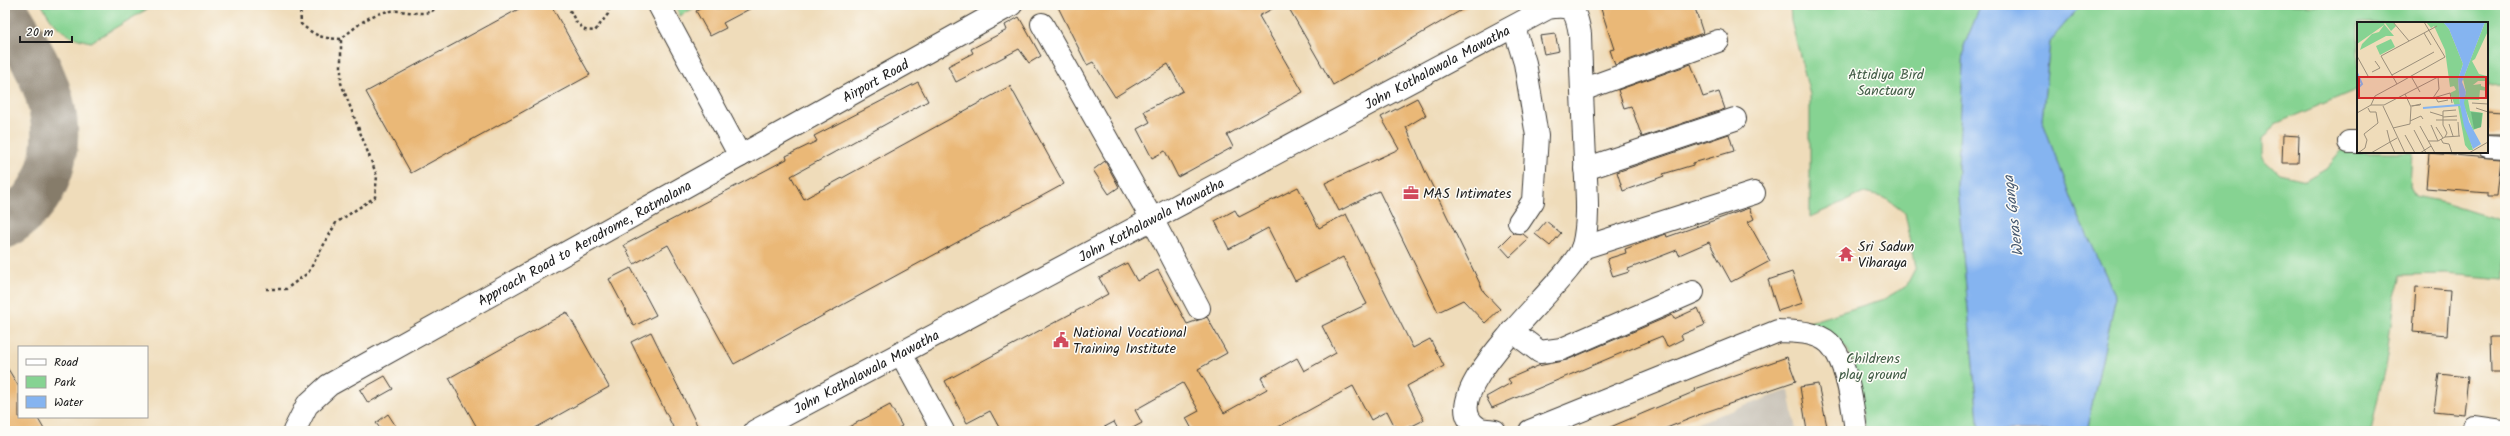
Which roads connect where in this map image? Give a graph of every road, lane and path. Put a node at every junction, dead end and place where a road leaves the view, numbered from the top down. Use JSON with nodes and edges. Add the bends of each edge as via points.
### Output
{"nodes":[{"id":1,"x":300,"y":5,"type":"edge"},
{"id":2,"x":439,"y":5,"type":"edge"},
{"id":3,"x":567,"y":5,"type":"edge"},
{"id":4,"x":610,"y":5,"type":"edge"},
{"id":5,"x":659,"y":5,"type":"edge"},
{"id":6,"x":1011,"y":5,"type":"edge"},
{"id":7,"x":1042,"y":24,"type":"dead end"},
{"id":8,"x":1514,"y":27,"type":"junction"},
{"id":9,"x":341,"y":39,"type":"junction"},
{"id":10,"x":1718,"y":41,"type":"dead end"},
{"id":11,"x":1582,"y":90,"type":"junction"},
{"id":12,"x":1736,"y":119,"type":"dead end"},
{"id":13,"x":2488,"y":146,"type":"edge"},
{"id":14,"x":2505,"y":147,"type":"edge"},
{"id":15,"x":740,"y":156,"type":"junction"},
{"id":16,"x":1586,"y":169,"type":"junction"},
{"id":17,"x":1754,"y":193,"type":"dead end"},
{"id":18,"x":1152,"y":219,"type":"junction"},
{"id":19,"x":1518,"y":222,"type":"dead end"},
{"id":20,"x":1582,"y":248,"type":"junction"},
{"id":21,"x":266,"y":289,"type":"dead end"},
{"id":22,"x":1693,"y":292,"type":"dead end"},
{"id":23,"x":1199,"y":308,"type":"dead end"},
{"id":24,"x":1512,"y":331,"type":"junction"},
{"id":25,"x":901,"y":354,"type":"junction"},
{"id":26,"x":2474,"y":426,"type":"dead end"},
{"id":27,"x":294,"y":431,"type":"edge"},
{"id":28,"x":755,"y":431,"type":"edge"},
{"id":29,"x":943,"y":431,"type":"edge"},
{"id":30,"x":1495,"y":431,"type":"edge"},
{"id":31,"x":1530,"y":431,"type":"edge"},
{"id":32,"x":1856,"y":431,"type":"edge"},
{"id":33,"x":2502,"y":431,"type":"edge"}],
"edges":[{"from":1,"to":9,"type":"path","via":[[301,24],[308,30],[319,38]]},
{"from":2,"to":9,"type":"path","via":[[427,13],[392,10],[370,15]]},
{"from":3,"to":4,"type":"path","via":[[576,22],[585,30],[595,31],[608,14]]},
{"from":5,"to":15,"type":"street"},
{"from":6,"to":15,"type":"street","name":"Airport Road"},
{"from":7,"to":18,"type":"street"},
{"from":8,"to":11,"type":"street","name":"John Kothalawala Mawatha","via":[[1548,8],[1565,6],[1572,10],[1577,17]]},
{"from":8,"to":18,"type":"street","name":"John Kothalawala Mawatha"},
{"from":8,"to":19,"type":"street","via":[[1525,63],[1537,136],[1533,201]]},
{"from":9,"to":21,"type":"path","via":[[341,83],[377,176],[375,196],[336,223],[308,273],[286,289]]},
{"from":10,"to":11,"type":"street"},
{"from":11,"to":16,"type":"street"},
{"from":12,"to":16,"type":"street"},
{"from":13,"to":14,"type":"street"},
{"from":15,"to":27,"type":"street","name":"Approach Road to Aerodrome, Ratmalana","via":[[330,385],[307,405]]},
{"from":16,"to":20,"type":"street","via":[[1587,202]]},
{"from":17,"to":20,"type":"street"},
{"from":18,"to":23,"type":"street"},
{"from":18,"to":25,"type":"street","name":"John Kothalawala Mawatha"},
{"from":20,"to":24,"type":"street","via":[[1569,270]]},
{"from":22,"to":24,"type":"street","via":[[1562,350],[1540,352]]},
{"from":24,"to":30,"type":"street","via":[[1481,370],[1465,406],[1469,418],[1477,428]]},
{"from":25,"to":28,"type":"street","name":"John Kothalawala Mawatha"},
{"from":25,"to":29,"type":"street"},
{"from":26,"to":33,"type":"street"},
{"from":31,"to":32,"type":"street","via":[[1778,330],[1807,333],[1829,343],[1841,364],[1852,395]]}]}
